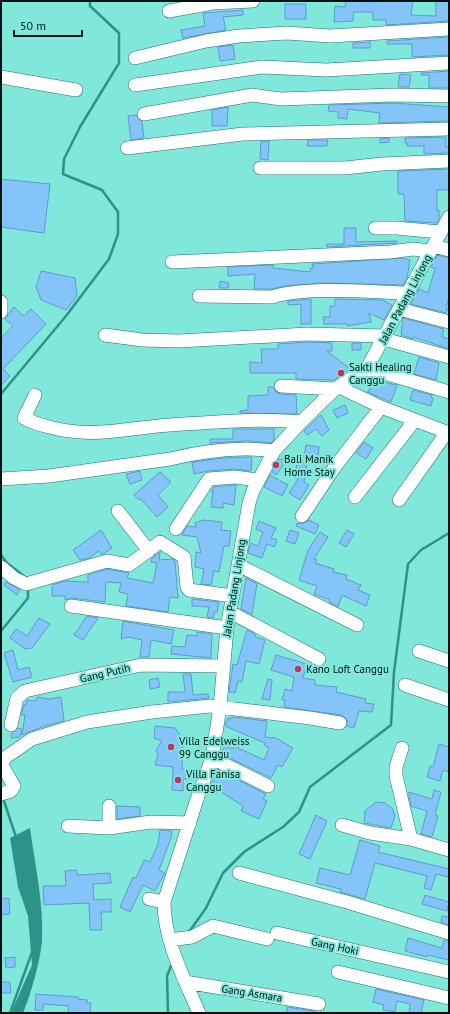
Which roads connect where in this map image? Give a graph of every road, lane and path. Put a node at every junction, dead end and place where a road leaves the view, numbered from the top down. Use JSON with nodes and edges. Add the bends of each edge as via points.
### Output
{"nodes":[{"id":1,"x":253,"y":1,"type":"edge"},
{"id":2,"x":169,"y":11,"type":"dead end"},
{"id":3,"x":449,"y":29,"type":"edge"},
{"id":4,"x":135,"y":58,"type":"dead end"},
{"id":5,"x":449,"y":63,"type":"edge"},
{"id":6,"x":1,"y":77,"type":"edge"},
{"id":7,"x":134,"y":85,"type":"dead end"},
{"id":8,"x":76,"y":90,"type":"dead end"},
{"id":9,"x":449,"y":96,"type":"edge"},
{"id":10,"x":144,"y":114,"type":"dead end"},
{"id":11,"x":449,"y":130,"type":"edge"},
{"id":12,"x":127,"y":148,"type":"dead end"},
{"id":13,"x":449,"y":161,"type":"edge"},
{"id":14,"x":260,"y":168,"type":"dead end"},
{"id":15,"x":449,"y":217,"type":"edge"},
{"id":16,"x":375,"y":228,"type":"dead end"},
{"id":17,"x":440,"y":232,"type":"junction"},
{"id":18,"x":432,"y":248,"type":"junction"},
{"id":19,"x":449,"y":250,"type":"edge"},
{"id":20,"x":172,"y":262,"type":"dead end"},
{"id":21,"x":408,"y":292,"type":"junction"},
{"id":22,"x":199,"y":296,"type":"dead end"},
{"id":23,"x":1,"y":302,"type":"edge"},
{"id":24,"x":400,"y":309,"type":"junction"},
{"id":25,"x":1,"y":312,"type":"edge"},
{"id":26,"x":449,"y":322,"type":"edge"},
{"id":27,"x":105,"y":335,"type":"dead end"},
{"id":28,"x":384,"y":338,"type":"junction"},
{"id":29,"x":449,"y":357,"type":"edge"},
{"id":30,"x":367,"y":368,"type":"junction"},
{"id":31,"x":280,"y":386,"type":"dead end"},
{"id":32,"x":337,"y":388,"type":"junction"},
{"id":33,"x":449,"y":392,"type":"edge"},
{"id":34,"x":35,"y":395,"type":"dead end"},
{"id":35,"x":381,"y":407,"type":"junction"},
{"id":36,"x":415,"y":420,"type":"junction"},
{"id":37,"x":301,"y":422,"type":"junction"},
{"id":38,"x":448,"y":433,"type":"edge"},
{"id":39,"x":274,"y":451,"type":"junction"},
{"id":40,"x":1,"y":479,"type":"edge"},
{"id":41,"x":258,"y":480,"type":"junction"},
{"id":42,"x":355,"y":498,"type":"dead end"},
{"id":43,"x":399,"y":500,"type":"dead end"},
{"id":44,"x":118,"y":511,"type":"dead end"},
{"id":45,"x":302,"y":516,"type":"dead end"},
{"id":46,"x":176,"y":529,"type":"dead end"},
{"id":47,"x":149,"y":551,"type":"junction"},
{"id":48,"x":238,"y":565,"type":"junction"},
{"id":49,"x":1,"y":567,"type":"edge"},
{"id":50,"x":233,"y":596,"type":"junction"},
{"id":51,"x":71,"y":606,"type":"dead end"},
{"id":52,"x":230,"y":612,"type":"junction"},
{"id":53,"x":357,"y":625,"type":"dead end"},
{"id":54,"x":227,"y":628,"type":"junction"},
{"id":55,"x":419,"y":651,"type":"dead end"},
{"id":56,"x":319,"y":659,"type":"dead end"},
{"id":57,"x":449,"y":661,"type":"edge"},
{"id":58,"x":224,"y":666,"type":"junction"},
{"id":59,"x":405,"y":685,"type":"dead end"},
{"id":60,"x":449,"y":700,"type":"edge"},
{"id":61,"x":220,"y":707,"type":"junction"},
{"id":62,"x":340,"y":724,"type":"dead end"},
{"id":63,"x":11,"y":725,"type":"dead end"},
{"id":64,"x":402,"y":748,"type":"dead end"},
{"id":65,"x":212,"y":758,"type":"junction"},
{"id":66,"x":268,"y":786,"type":"dead end"},
{"id":67,"x":6,"y":792,"type":"edge"},
{"id":68,"x":109,"y":806,"type":"dead end"},
{"id":69,"x":190,"y":823,"type":"junction"},
{"id":70,"x":342,"y":825,"type":"dead end"},
{"id":71,"x":68,"y":826,"type":"dead end"},
{"id":72,"x":109,"y":828,"type":"junction"},
{"id":73,"x":411,"y":839,"type":"junction"},
{"id":74,"x":449,"y":850,"type":"edge"},
{"id":75,"x":239,"y":873,"type":"dead end"},
{"id":76,"x":149,"y":899,"type":"dead end"},
{"id":77,"x":164,"y":902,"type":"junction"},
{"id":78,"x":449,"y":933,"type":"edge"},
{"id":79,"x":174,"y":939,"type":"junction"},
{"id":80,"x":338,"y":972,"type":"dead end"},
{"id":81,"x":449,"y":972,"type":"edge"},
{"id":82,"x":185,"y":982,"type":"junction"},
{"id":83,"x":449,"y":998,"type":"edge"},
{"id":84,"x":319,"y":1004,"type":"dead end"},
{"id":85,"x":199,"y":1013,"type":"edge"}],
"edges":[{"from":1,"to":2,"type":"street","via":[[213,3]]},
{"from":3,"to":4,"type":"street","via":[[330,36],[287,33],[239,36]]},
{"from":5,"to":7,"type":"street","via":[[326,70],[262,67]]},
{"from":6,"to":8,"type":"street"},
{"from":9,"to":10,"type":"street","via":[[281,99],[252,95]]},
{"from":11,"to":12,"type":"street","via":[[243,134]]},
{"from":13,"to":14,"type":"street","via":[[345,168]]},
{"from":15,"to":17,"type":"street","name":"Jalan Padang Linjong"},
{"from":16,"to":17,"type":"street"},
{"from":17,"to":18,"type":"street","name":"Jalan Padang Linjong"},
{"from":18,"to":19,"type":"street"},
{"from":18,"to":20,"type":"street"},
{"from":18,"to":21,"type":"street","name":"Jalan Padang Linjong"},
{"from":21,"to":22,"type":"street","via":[[326,291],[282,293],[272,297]]},
{"from":21,"to":24,"type":"street","name":"Jalan Padang Linjong"},
{"from":23,"to":25,"type":"street"},
{"from":24,"to":26,"type":"street"},
{"from":24,"to":28,"type":"street","name":"Jalan Padang Linjong"},
{"from":27,"to":28,"type":"street","via":[[179,341],[308,334]]},
{"from":28,"to":29,"type":"street"},
{"from":28,"to":30,"type":"street","name":"Jalan Padang Linjong"},
{"from":30,"to":32,"type":"street","name":"Jalan Padang Linjong"},
{"from":30,"to":33,"type":"street"},
{"from":31,"to":32,"type":"street"},
{"from":32,"to":35,"type":"street"},
{"from":32,"to":37,"type":"street","name":"Jalan Padang Linjong"},
{"from":34,"to":37,"type":"street","via":[[24,418],[69,433],[93,434],[168,425],[270,419]]},
{"from":35,"to":36,"type":"street"},
{"from":35,"to":45,"type":"street","via":[[334,468]]},
{"from":36,"to":38,"type":"street"},
{"from":36,"to":42,"type":"street"},
{"from":37,"to":39,"type":"street","name":"Jalan Padang Linjong"},
{"from":38,"to":43,"type":"street"},
{"from":39,"to":40,"type":"street","via":[[238,449],[188,454],[170,459],[49,476]]},
{"from":39,"to":41,"type":"street","name":"Jalan Padang Linjong"},
{"from":41,"to":46,"type":"street","via":[[235,477],[210,479]]},
{"from":41,"to":48,"type":"street","name":"Jalan Padang Linjong","via":[[246,516]]},
{"from":44,"to":47,"type":"street"},
{"from":47,"to":49,"type":"street","via":[[129,565],[107,561],[26,584]]},
{"from":47,"to":50,"type":"street","via":[[160,542],[182,554],[189,590]]},
{"from":48,"to":50,"type":"street","name":"Jalan Padang Linjong"},
{"from":48,"to":53,"type":"street"},
{"from":50,"to":52,"type":"street","name":"Jalan Padang Linjong"},
{"from":51,"to":54,"type":"street"},
{"from":52,"to":54,"type":"street","name":"Jalan Padang Linjong"},
{"from":52,"to":56,"type":"street"},
{"from":54,"to":58,"type":"street","name":"Jalan Padang Linjong"},
{"from":55,"to":57,"type":"street"},
{"from":58,"to":61,"type":"street","name":"Jalan Padang Linjong"},
{"from":58,"to":63,"type":"street","name":"Gang Putih","via":[[141,665],[25,691],[17,698]]},
{"from":59,"to":60,"type":"street"},
{"from":61,"to":62,"type":"street"},
{"from":61,"to":65,"type":"street","name":"Jalan Padang Linjong"},
{"from":61,"to":67,"type":"street","via":[[120,716],[87,722],[32,740],[6,756],[2,762],[2,767],[14,786]]},
{"from":64,"to":73,"type":"street","via":[[396,776]]},
{"from":65,"to":66,"type":"street"},
{"from":65,"to":69,"type":"street","name":"Jalan Padang Linjong"},
{"from":68,"to":72,"type":"street"},
{"from":69,"to":72,"type":"street","via":[[152,822]]},
{"from":69,"to":77,"type":"street","name":"Jalan Padang Linjong"},
{"from":70,"to":73,"type":"street","via":[[370,833]]},
{"from":71,"to":72,"type":"street"},
{"from":73,"to":74,"type":"street"},
{"from":75,"to":78,"type":"street"},
{"from":76,"to":77,"type":"street"},
{"from":77,"to":79,"type":"street","name":"Jalan Padang Linjong","via":[[164,916]]},
{"from":79,"to":81,"type":"street","name":"Gang Hoki","via":[[192,937],[208,928],[219,926],[394,958]]},
{"from":79,"to":82,"type":"street","name":"Jalan Padang Linjong"},
{"from":80,"to":83,"type":"street"},
{"from":82,"to":84,"type":"street","name":"Gang Asmara"},
{"from":82,"to":85,"type":"street","name":"Jalan Padang Linjong"}]}
